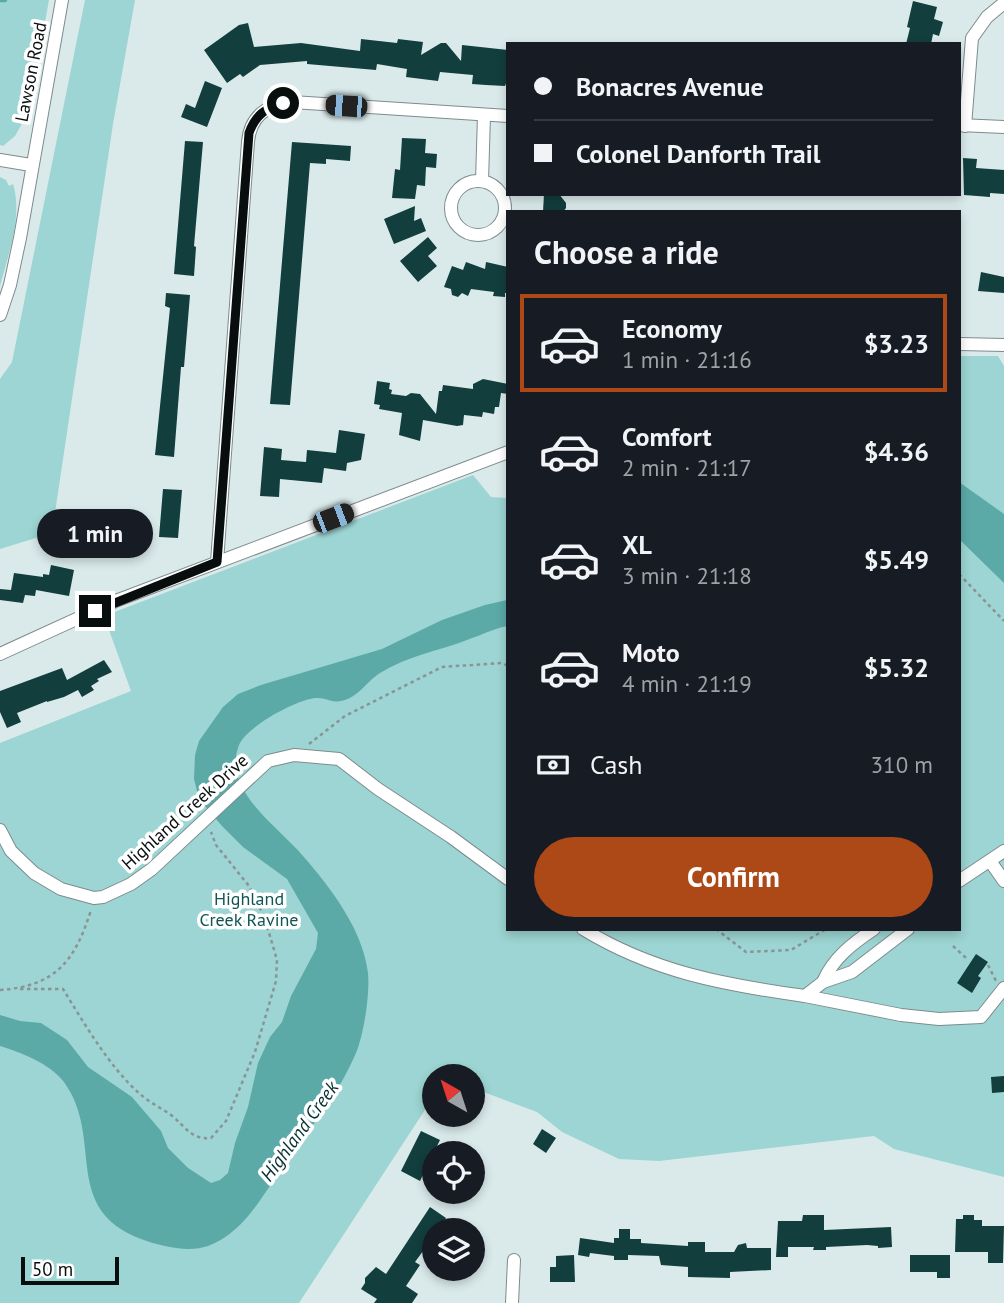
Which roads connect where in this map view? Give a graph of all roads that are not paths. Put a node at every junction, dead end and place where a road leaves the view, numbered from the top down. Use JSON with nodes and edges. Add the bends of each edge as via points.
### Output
{"nodes":[{"id":1,"x":62,"y":0,"type":"edge"},
{"id":2,"x":1004,"y":3,"type":"edge"},
{"id":3,"x":484,"y":115,"type":"junction"},
{"id":4,"x":506,"y":116,"type":"edge"},
{"id":5,"x":962,"y":126,"type":"edge"},
{"id":6,"x":1004,"y":127,"type":"edge"},
{"id":7,"x":0,"y":160,"type":"edge"},
{"id":8,"x":31,"y":164,"type":"junction"},
{"id":9,"x":482,"y":181,"type":"junction"},
{"id":10,"x":0,"y":315,"type":"edge"},
{"id":11,"x":961,"y":344,"type":"edge"},
{"id":12,"x":1004,"y":345,"type":"edge"},
{"id":13,"x":506,"y":453,"type":"edge"},
{"id":14,"x":217,"y":562,"type":"junction"},
{"id":15,"x":0,"y":654,"type":"edge"},
{"id":16,"x":0,"y":830,"type":"edge"},
{"id":17,"x":1004,"y":851,"type":"edge"},
{"id":18,"x":990,"y":861,"type":"junction"},
{"id":19,"x":506,"y":878,"type":"edge"},
{"id":20,"x":961,"y":880,"type":"edge"},
{"id":21,"x":1004,"y":881,"type":"edge"},
{"id":22,"x":587,"y":931,"type":"edge"},
{"id":23,"x":871,"y":931,"type":"edge"},
{"id":24,"x":905,"y":931,"type":"edge"},
{"id":25,"x":823,"y":982,"type":"junction"},
{"id":26,"x":1004,"y":988,"type":"edge"},
{"id":27,"x":805,"y":996,"type":"junction"},
{"id":28,"x":514,"y":1260,"type":"dead end"},
{"id":29,"x":512,"y":1303,"type":"edge"}],
"edges":[{"from":1,"to":8,"type":"street","name":"Lawson Road"},
{"from":2,"to":5,"type":"street","via":[[972,38]]},
{"from":3,"to":4,"type":"street"},
{"from":3,"to":9,"type":"street"},
{"from":3,"to":14,"type":"street","via":[[292,102],[268,108],[255,119],[248,142]]},
{"from":5,"to":6,"type":"street"},
{"from":7,"to":8,"type":"street"},
{"from":8,"to":10,"type":"street","name":"Lawson Road","via":[[20,238]]},
{"from":9,"to":9,"type":"street","via":[[458,190],[452,206],[461,229],[478,235],[495,229],[505,215],[503,197]]},
{"from":11,"to":12,"type":"street"},
{"from":13,"to":14,"type":"street"},
{"from":14,"to":15,"type":"street","via":[[118,600]]},
{"from":16,"to":19,"type":"street","name":"Highland Creek Drive","via":[[11,851],[34,873],[61,889],[94,898],[113,894],[152,869],[268,761],[294,755],[339,759]]},
{"from":17,"to":18,"type":"street"},
{"from":18,"to":20,"type":"street"},
{"from":18,"to":21,"type":"street"},
{"from":22,"to":27,"type":"street","via":[[662,967],[736,986]]},
{"from":23,"to":25,"type":"street","via":[[842,953]]},
{"from":24,"to":25,"type":"street","via":[[852,972]]},
{"from":25,"to":27,"type":"street"},
{"from":26,"to":27,"type":"street","via":[[981,1017],[901,1015]]},
{"from":28,"to":29,"type":"street"}]}
